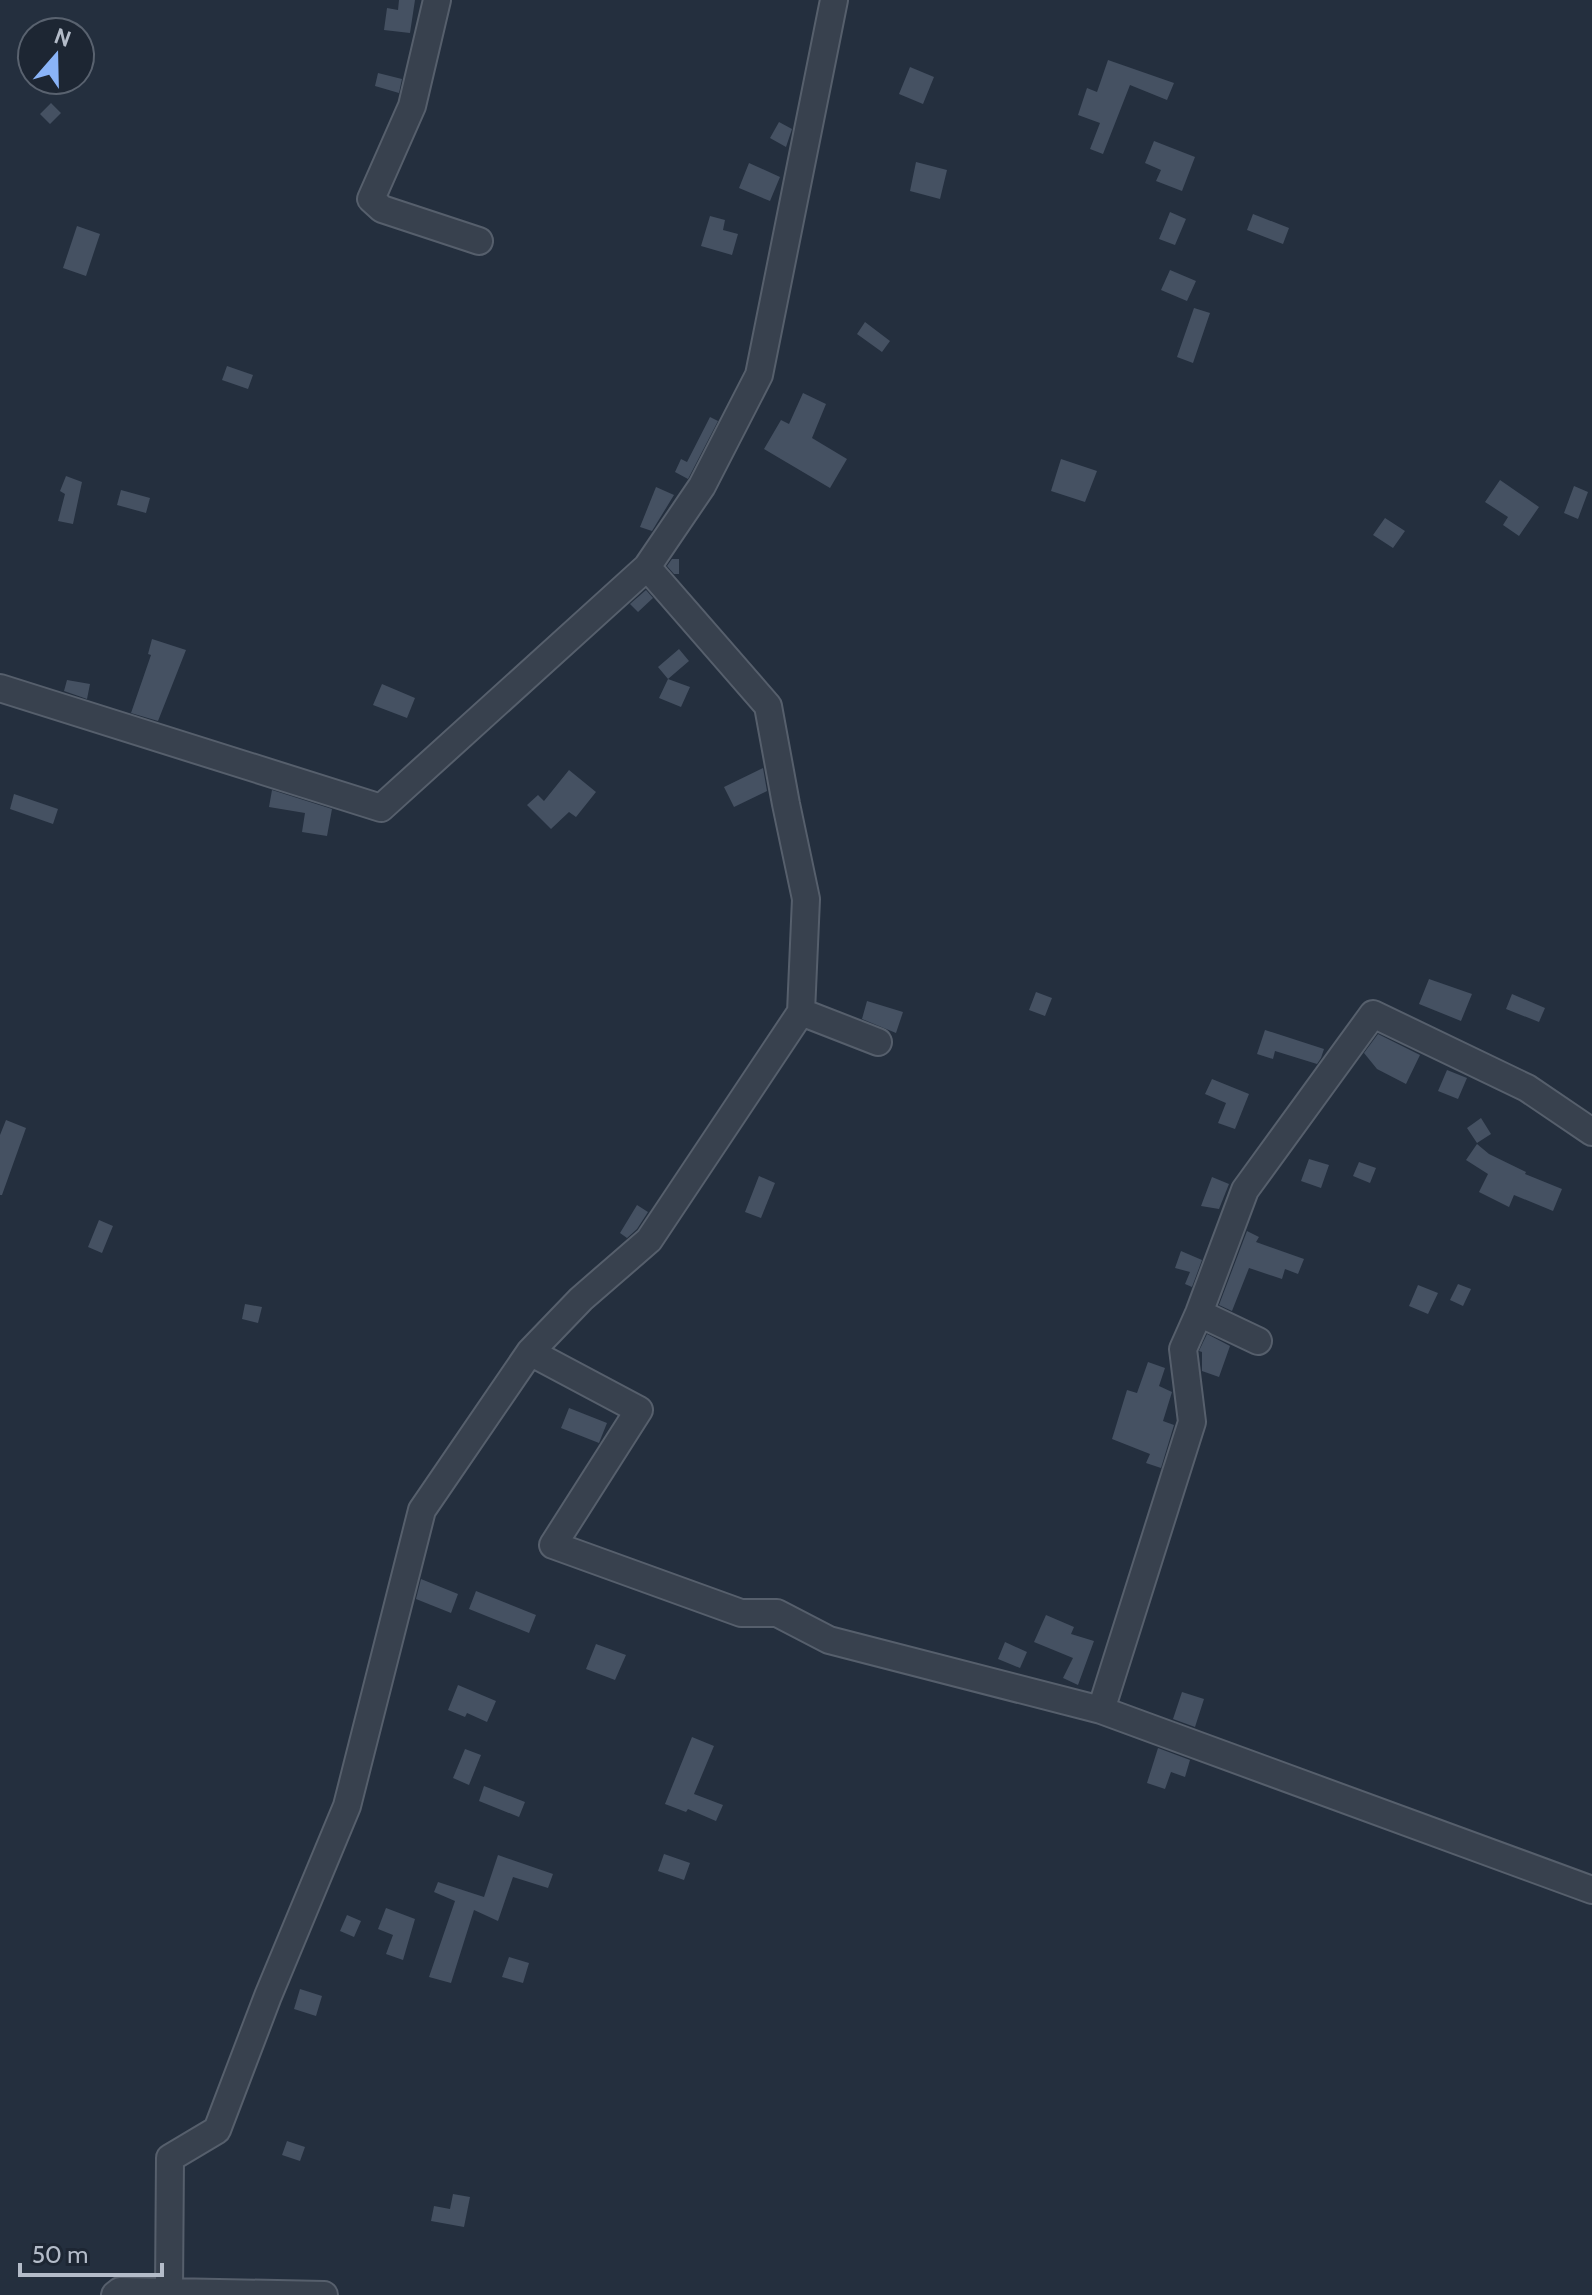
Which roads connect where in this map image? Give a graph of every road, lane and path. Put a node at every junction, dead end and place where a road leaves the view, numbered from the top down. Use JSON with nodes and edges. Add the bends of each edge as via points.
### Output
{"nodes":[{"id":1,"x":437,"y":0,"type":"edge"},
{"id":2,"x":834,"y":0,"type":"edge"},
{"id":3,"x":479,"y":241,"type":"dead end"},
{"id":4,"x":647,"y":567,"type":"junction"},
{"id":5,"x":0,"y":688,"type":"edge"},
{"id":6,"x":801,"y":1012,"type":"junction"},
{"id":7,"x":878,"y":1042,"type":"dead end"},
{"id":8,"x":1592,"y":1132,"type":"edge"},
{"id":9,"x":1199,"y":1313,"type":"junction"},
{"id":10,"x":1258,"y":1341,"type":"dead end"},
{"id":11,"x":530,"y":1352,"type":"junction"},
{"id":12,"x":1101,"y":1710,"type":"junction"},
{"id":13,"x":1592,"y":1890,"type":"edge"},
{"id":14,"x":169,"y":2292,"type":"junction"},
{"id":15,"x":115,"y":2295,"type":"edge"},
{"id":16,"x":324,"y":2295,"type":"edge"}],
"edges":[{"from":1,"to":3,"type":"street","via":[[412,106],[371,199],[382,209]]},
{"from":2,"to":4,"type":"street","via":[[759,375],[702,486]]},
{"from":4,"to":5,"type":"street","via":[[381,808]]},
{"from":4,"to":6,"type":"street","via":[[768,706],[806,899]]},
{"from":6,"to":7,"type":"street"},
{"from":6,"to":11,"type":"street","via":[[649,1240]]},
{"from":8,"to":9,"type":"street","via":[[1527,1088],[1373,1014],[1245,1190]]},
{"from":9,"to":10,"type":"street"},
{"from":9,"to":12,"type":"street","via":[[1183,1349],[1192,1422]]},
{"from":11,"to":12,"type":"street","via":[[639,1410],[553,1545],[741,1613],[777,1613],[829,1640]]},
{"from":11,"to":14,"type":"street","via":[[422,1510],[347,1806],[217,2130],[170,2158]]},
{"from":12,"to":13,"type":"street"},
{"from":14,"to":15,"type":"street"},
{"from":14,"to":16,"type":"street"}]}
